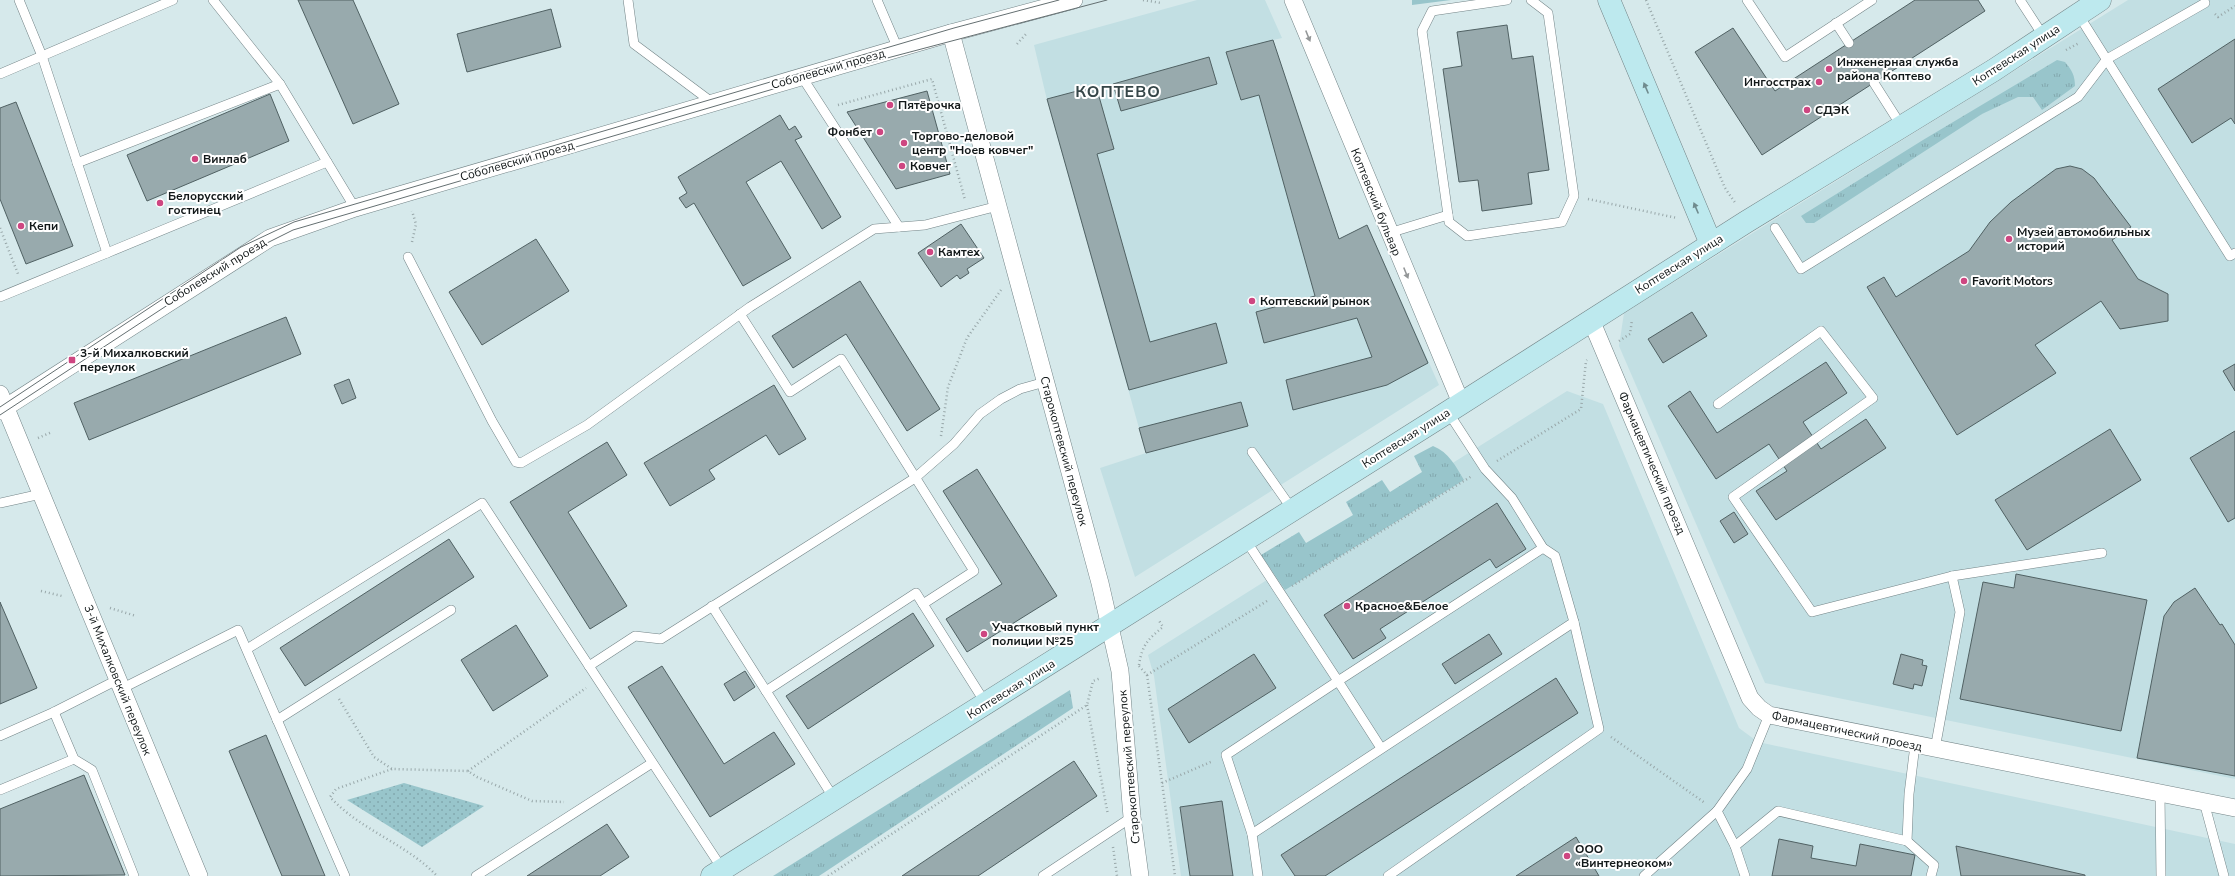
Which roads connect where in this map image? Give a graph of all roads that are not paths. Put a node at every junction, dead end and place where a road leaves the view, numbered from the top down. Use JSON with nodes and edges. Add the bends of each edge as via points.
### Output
{"nodes":[{"id":1,"x":19,"y":0,"type":"edge"},
{"id":2,"x":173,"y":0,"type":"edge"},
{"id":3,"x":212,"y":0,"type":"edge"},
{"id":4,"x":628,"y":0,"type":"edge"},
{"id":5,"x":877,"y":0,"type":"edge"},
{"id":6,"x":1074,"y":0,"type":"edge"},
{"id":7,"x":1293,"y":0,"type":"edge"},
{"id":8,"x":1507,"y":0,"type":"edge"},
{"id":9,"x":1531,"y":0,"type":"edge"},
{"id":10,"x":1609,"y":0,"type":"edge"},
{"id":11,"x":1747,"y":0,"type":"edge"},
{"id":12,"x":1872,"y":0,"type":"edge"},
{"id":13,"x":2020,"y":0,"type":"edge"},
{"id":14,"x":2100,"y":0,"type":"edge"},
{"id":15,"x":2205,"y":3,"type":"dead end"},
{"id":16,"x":2078,"y":14,"type":"junction"},
{"id":17,"x":1836,"y":23,"type":"junction"},
{"id":18,"x":951,"y":33,"type":"junction"},
{"id":19,"x":2044,"y":37,"type":"junction"},
{"id":20,"x":1849,"y":43,"type":"dead end"},
{"id":21,"x":898,"y":48,"type":"junction"},
{"id":22,"x":42,"y":56,"type":"junction"},
{"id":23,"x":2107,"y":59,"type":"junction"},
{"id":24,"x":0,"y":74,"type":"edge"},
{"id":25,"x":802,"y":76,"type":"junction"},
{"id":26,"x":1874,"y":83,"type":"dead end"},
{"id":27,"x":280,"y":84,"type":"junction"},
{"id":28,"x":713,"y":103,"type":"junction"},
{"id":29,"x":1902,"y":127,"type":"junction"},
{"id":30,"x":327,"y":162,"type":"junction"},
{"id":31,"x":77,"y":163,"type":"junction"},
{"id":32,"x":998,"y":206,"type":"junction"},
{"id":33,"x":355,"y":208,"type":"junction"},
{"id":34,"x":1448,"y":215,"type":"junction"},
{"id":35,"x":899,"y":227,"type":"junction"},
{"id":36,"x":1775,"y":228,"type":"dead end"},
{"id":37,"x":1389,"y":233,"type":"junction"},
{"id":38,"x":1711,"y":244,"type":"junction"},
{"id":39,"x":107,"y":253,"type":"junction"},
{"id":40,"x":408,"y":256,"type":"road end"},
{"id":41,"x":2233,"y":258,"type":"edge"},
{"id":42,"x":0,"y":297,"type":"edge"},
{"id":43,"x":740,"y":314,"type":"junction"},
{"id":44,"x":1591,"y":320,"type":"junction"},
{"id":45,"x":1045,"y":382,"type":"junction"},
{"id":46,"x":2,"y":404,"type":"edge"},
{"id":47,"x":1718,"y":404,"type":"dead end"},
{"id":48,"x":1454,"y":407,"type":"junction"},
{"id":49,"x":1252,"y":452,"type":"dead end"},
{"id":50,"x":915,"y":478,"type":"junction"},
{"id":51,"x":41,"y":494,"type":"junction"},
{"id":52,"x":0,"y":503,"type":"edge"},
{"id":53,"x":1292,"y":509,"type":"junction"},
{"id":54,"x":1245,"y":539,"type":"junction"},
{"id":55,"x":1543,"y":548,"type":"junction"},
{"id":56,"x":2102,"y":553,"type":"dead end"},
{"id":57,"x":1952,"y":576,"type":"junction"},
{"id":58,"x":923,"y":604,"type":"junction"},
{"id":59,"x":712,"y":606,"type":"junction"},
{"id":60,"x":451,"y":610,"type":"dead end"},
{"id":61,"x":1574,"y":622,"type":"junction"},
{"id":62,"x":1110,"y":626,"type":"junction"},
{"id":63,"x":247,"y":650,"type":"junction"},
{"id":64,"x":589,"y":666,"type":"junction"},
{"id":65,"x":1338,"y":681,"type":"junction"},
{"id":66,"x":119,"y":685,"type":"junction"},
{"id":67,"x":766,"y":691,"type":"junction"},
{"id":68,"x":986,"y":704,"type":"junction"},
{"id":69,"x":54,"y":712,"type":"junction"},
{"id":70,"x":1769,"y":716,"type":"junction"},
{"id":71,"x":277,"y":720,"type":"junction"},
{"id":72,"x":0,"y":736,"type":"edge"},
{"id":73,"x":1915,"y":745,"type":"junction"},
{"id":74,"x":1382,"y":748,"type":"junction"},
{"id":75,"x":1934,"y":749,"type":"junction"},
{"id":76,"x":74,"y":759,"type":"junction"},
{"id":77,"x":652,"y":763,"type":"junction"},
{"id":78,"x":0,"y":790,"type":"edge"},
{"id":79,"x":2160,"y":793,"type":"junction"},
{"id":80,"x":835,"y":800,"type":"junction"},
{"id":81,"x":2204,"y":802,"type":"junction"},
{"id":82,"x":2235,"y":808,"type":"edge"},
{"id":83,"x":1717,"y":811,"type":"junction"},
{"id":84,"x":1132,"y":817,"type":"junction"},
{"id":85,"x":1252,"y":834,"type":"junction"},
{"id":86,"x":1907,"y":841,"type":"junction"},
{"id":87,"x":1735,"y":846,"type":"junction"},
{"id":88,"x":721,"y":874,"type":"edge"},
{"id":89,"x":134,"y":876,"type":"edge"},
{"id":90,"x":199,"y":876,"type":"edge"},
{"id":91,"x":345,"y":876,"type":"edge"},
{"id":92,"x":476,"y":876,"type":"edge"},
{"id":93,"x":1043,"y":876,"type":"edge"},
{"id":94,"x":1140,"y":876,"type":"edge"},
{"id":95,"x":1258,"y":876,"type":"edge"},
{"id":96,"x":1388,"y":876,"type":"edge"},
{"id":97,"x":1644,"y":876,"type":"edge"},
{"id":98,"x":1745,"y":876,"type":"edge"},
{"id":99,"x":1931,"y":876,"type":"edge"},
{"id":100,"x":2161,"y":876,"type":"edge"},
{"id":101,"x":2224,"y":876,"type":"edge"}],
"edges":[{"from":1,"to":22,"type":"lane"},
{"from":2,"to":22,"type":"lane"},
{"from":3,"to":27,"type":"lane"},
{"from":4,"to":28,"type":"lane","via":[[634,44]]},
{"from":5,"to":21,"type":"lane"},
{"from":6,"to":18,"type":"street","name":"Соболевский проезд"},
{"from":7,"to":37,"type":"street","name":"Коптевский бульвар","one_way":true},
{"from":8,"to":34,"type":"lane","via":[[1432,10],[1422,31]]},
{"from":9,"to":34,"type":"lane","via":[[1548,13],[1574,196],[1562,222],[1467,236],[1449,222]]},
{"from":38,"to":10,"type":"street","one_way":true},
{"from":11,"to":17,"type":"lane","via":[[1785,56]]},
{"from":12,"to":17,"type":"lane"},
{"from":13,"to":19,"type":"lane"},
{"from":14,"to":16,"type":"street","name":"Коптевская улица"},
{"from":15,"to":23,"type":"lane"},
{"from":16,"to":19,"type":"street","name":"Коптевская улица"},
{"from":16,"to":23,"type":"lane"},
{"from":17,"to":20,"type":"lane"},
{"from":18,"to":21,"type":"street","name":"Соболевский проезд"},
{"from":18,"to":32,"type":"street","name":"Старокоптевский переулок"},
{"from":19,"to":29,"type":"street","name":"Коптевская улица"},
{"from":21,"to":25,"type":"street","name":"Соболевский проезд"},
{"from":22,"to":24,"type":"lane"},
{"from":22,"to":31,"type":"lane"},
{"from":23,"to":36,"type":"lane","via":[[2078,97],[1801,269]]},
{"from":23,"to":41,"type":"lane"},
{"from":25,"to":28,"type":"street","name":"Соболевский проезд"},
{"from":25,"to":35,"type":"lane"},
{"from":26,"to":29,"type":"lane"},
{"from":27,"to":30,"type":"lane"},
{"from":27,"to":31,"type":"lane"},
{"from":28,"to":33,"type":"street","name":"Соболевский проезд"},
{"from":29,"to":38,"type":"street","name":"Коптевская улица"},
{"from":30,"to":33,"type":"lane"},
{"from":30,"to":39,"type":"lane"},
{"from":31,"to":39,"type":"lane"},
{"from":32,"to":35,"type":"lane","via":[[925,225]]},
{"from":32,"to":45,"type":"street","name":"Старокоптевский переулок"},
{"from":33,"to":46,"type":"street","name":"Соболевский проезд","via":[[270,238]]},
{"from":34,"to":37,"type":"lane"},
{"from":35,"to":43,"type":"lane","via":[[874,229]]},
{"from":37,"to":48,"type":"street","name":"Коптевский бульвар","one_way":true},
{"from":38,"to":44,"type":"street","name":"Коптевская улица"},
{"from":39,"to":42,"type":"lane"},
{"from":40,"to":43,"type":"lane","via":[[492,421],[516,462],[521,463],[588,425]]},
{"from":43,"to":50,"type":"lane","via":[[790,392],[841,359]]},
{"from":44,"to":48,"type":"street","name":"Коптевская улица"},
{"from":44,"to":70,"type":"street","name":"Фармацевтический проезд","via":[[1750,698]]},
{"from":45,"to":50,"type":"lane","via":[[1001,398],[980,414],[944,453]]},
{"from":45,"to":62,"type":"street","name":"Старокоптевский переулок"},
{"from":46,"to":51,"type":"street","name":"3-й Михалковский переулок"},
{"from":47,"to":57,"type":"lane","via":[[1821,331],[1873,398],[1733,497],[1812,612]]},
{"from":48,"to":53,"type":"street","name":"Коптевская улица"},
{"from":48,"to":55,"type":"lane","via":[[1485,468],[1512,498]]},
{"from":49,"to":53,"type":"lane"},
{"from":50,"to":58,"type":"lane","via":[[974,571]]},
{"from":50,"to":59,"type":"lane"},
{"from":51,"to":52,"type":"lane"},
{"from":51,"to":66,"type":"street","name":"3-й Михалковский переулок"},
{"from":53,"to":54,"type":"street","name":"Коптевская улица"},
{"from":54,"to":62,"type":"street","name":"Коптевская улица"},
{"from":54,"to":65,"type":"lane"},
{"from":55,"to":61,"type":"lane","via":[[1555,556]]},
{"from":55,"to":65,"type":"lane"},
{"from":56,"to":57,"type":"lane"},
{"from":57,"to":75,"type":"lane","via":[[1960,612]]},
{"from":58,"to":67,"type":"lane","via":[[916,593]]},
{"from":58,"to":68,"type":"lane"},
{"from":59,"to":64,"type":"lane","via":[[661,639],[635,636]]},
{"from":59,"to":67,"type":"lane"},
{"from":60,"to":71,"type":"lane"},
{"from":61,"to":74,"type":"lane"},
{"from":61,"to":96,"type":"lane","via":[[1599,729]]},
{"from":62,"to":68,"type":"street","name":"Коптевская улица"},
{"from":62,"to":84,"type":"street","name":"Старокоптевский переулок","via":[[1120,671]]},
{"from":63,"to":64,"type":"lane","via":[[482,503]]},
{"from":63,"to":66,"type":"lane","via":[[238,630]]},
{"from":63,"to":71,"type":"lane"},
{"from":64,"to":77,"type":"lane"},
{"from":65,"to":74,"type":"lane"},
{"from":65,"to":85,"type":"lane","via":[[1226,755]]},
{"from":66,"to":69,"type":"lane"},
{"from":66,"to":90,"type":"street","name":"3-й Михалковский переулок"},
{"from":67,"to":80,"type":"lane"},
{"from":68,"to":80,"type":"street","name":"Коптевская улица"},
{"from":69,"to":72,"type":"lane"},
{"from":69,"to":76,"type":"lane"},
{"from":70,"to":73,"type":"street","name":"Фармацевтический проезд"},
{"from":70,"to":83,"type":"lane","via":[[1747,769]]},
{"from":71,"to":91,"type":"lane"},
{"from":73,"to":75,"type":"street","name":"Фармацевтический проезд"},
{"from":73,"to":86,"type":"lane"},
{"from":74,"to":85,"type":"lane"},
{"from":75,"to":79,"type":"street","name":"Фармацевтический проезд"},
{"from":76,"to":78,"type":"lane"},
{"from":76,"to":89,"type":"lane","via":[[92,770]]},
{"from":77,"to":88,"type":"lane"},
{"from":77,"to":92,"type":"lane"},
{"from":79,"to":81,"type":"street","name":"Фармацевтический проезд"},
{"from":79,"to":100,"type":"lane"},
{"from":80,"to":88,"type":"street","name":"Коптевская улица"},
{"from":81,"to":82,"type":"street","name":"Фармацевтический проезд"},
{"from":81,"to":101,"type":"lane"},
{"from":83,"to":87,"type":"lane"},
{"from":83,"to":97,"type":"lane"},
{"from":84,"to":93,"type":"lane"},
{"from":84,"to":94,"type":"street","name":"Старокоптевский переулок"},
{"from":85,"to":95,"type":"lane"},
{"from":86,"to":87,"type":"lane","via":[[1778,811]]},
{"from":86,"to":99,"type":"lane","via":[[1934,865]]},
{"from":87,"to":98,"type":"lane"}]}
